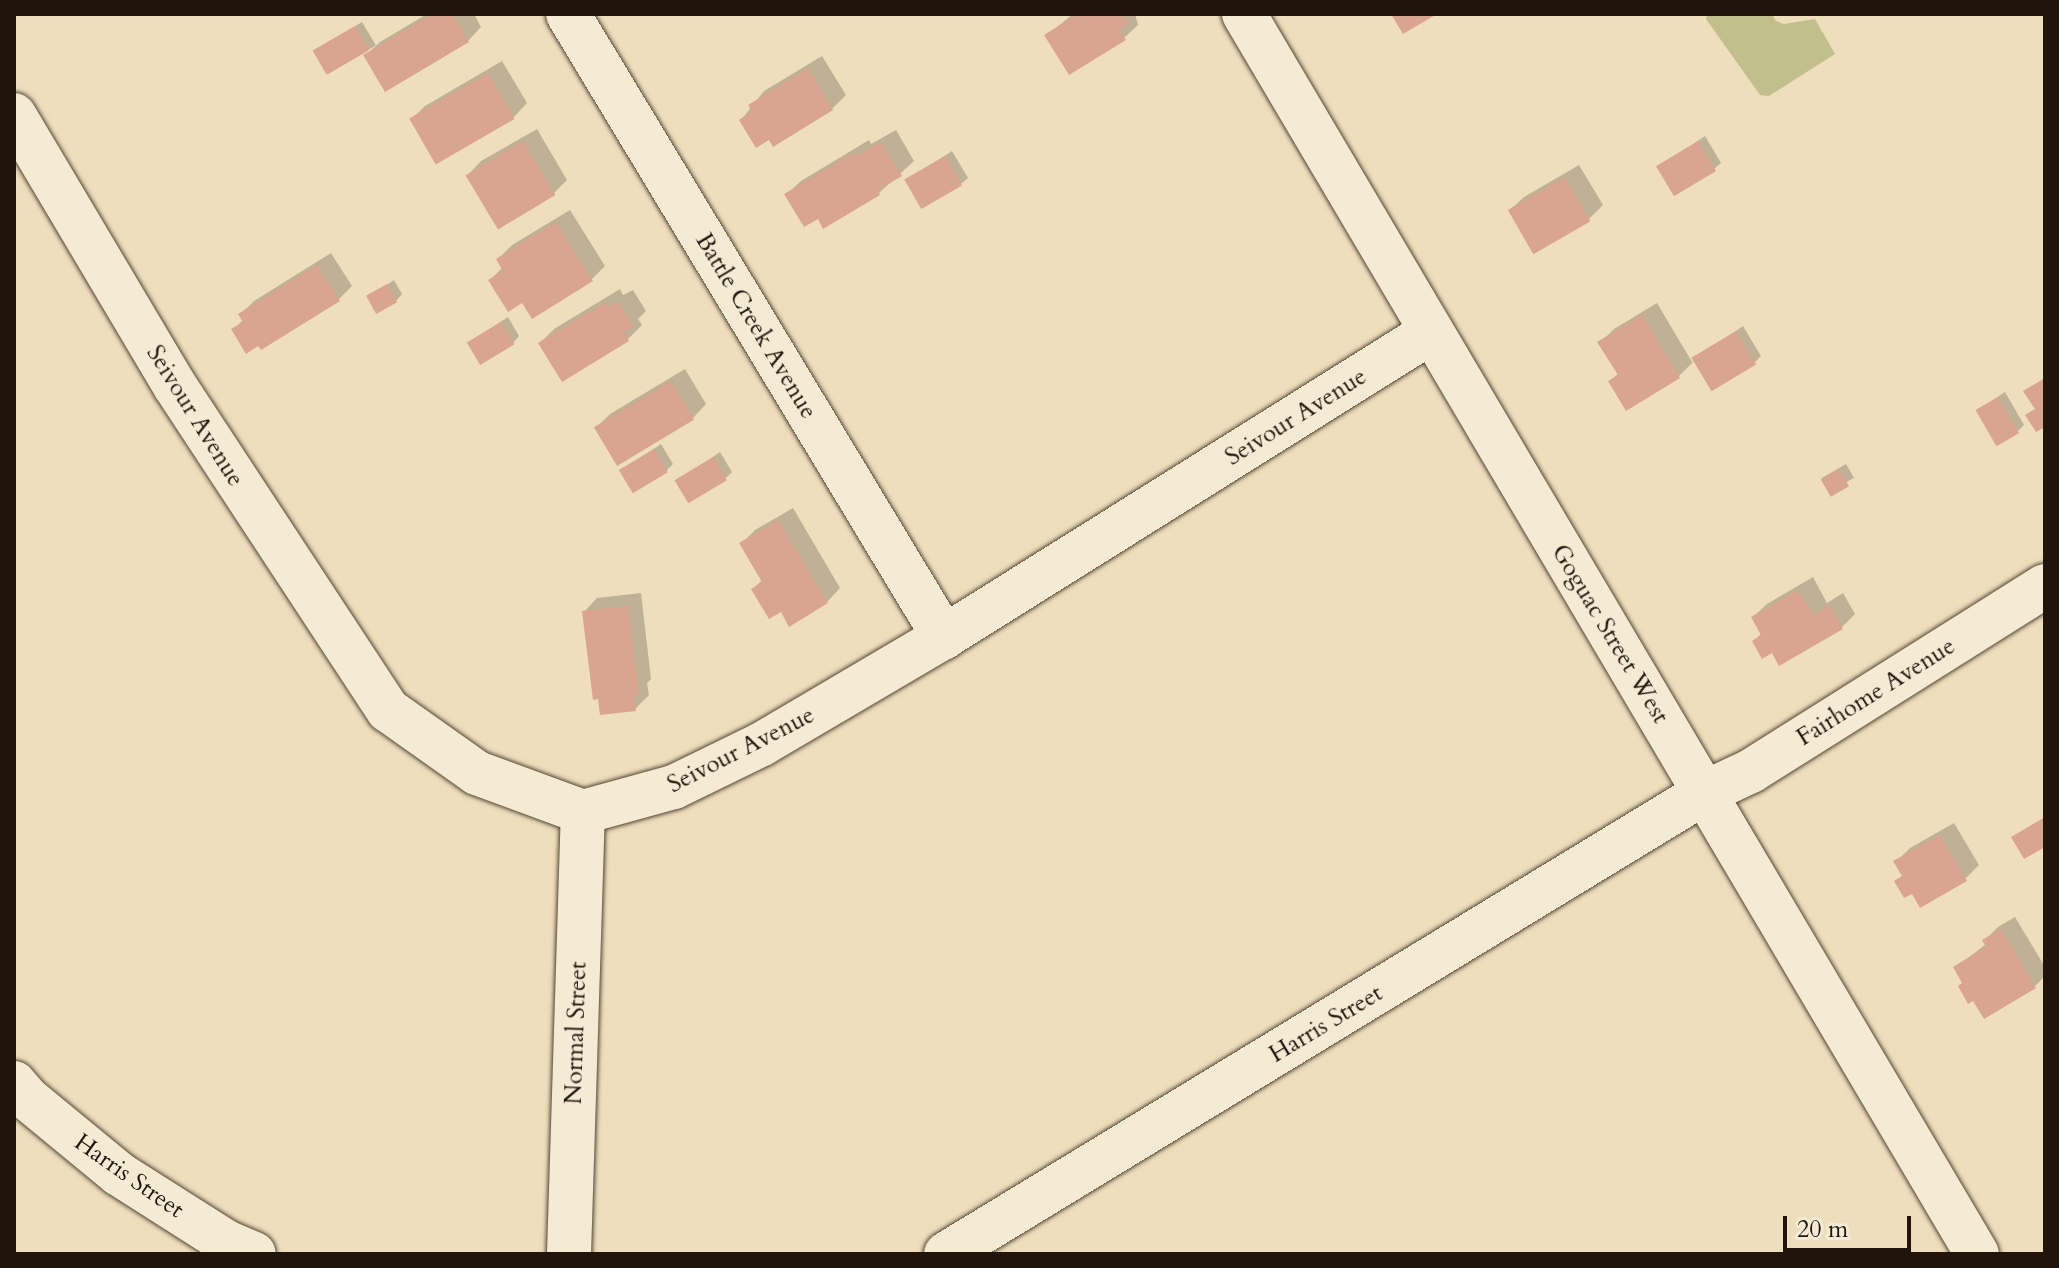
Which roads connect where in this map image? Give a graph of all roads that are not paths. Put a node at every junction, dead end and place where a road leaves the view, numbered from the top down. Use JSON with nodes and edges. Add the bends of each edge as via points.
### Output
{"nodes":[{"id":1,"x":568,"y":14,"type":"edge"},
{"id":2,"x":1244,"y":14,"type":"edge"},
{"id":3,"x":14,"y":115,"type":"edge"},
{"id":4,"x":1431,"y":332,"type":"junction"},
{"id":5,"x":2045,"y":586,"type":"edge"},
{"id":6,"x":944,"y":637,"type":"junction"},
{"id":7,"x":1704,"y":793,"type":"junction"},
{"id":8,"x":583,"y":812,"type":"junction"},
{"id":9,"x":19,"y":1097,"type":"edge"},
{"id":10,"x":254,"y":1254,"type":"edge"},
{"id":11,"x":569,"y":1254,"type":"edge"},
{"id":12,"x":946,"y":1254,"type":"edge"},
{"id":13,"x":1977,"y":1254,"type":"edge"}],
"edges":[{"from":1,"to":6,"type":"street","name":"Battle Creek Avenue"},
{"from":2,"to":4,"type":"street","name":"Goguac Street West"},
{"from":3,"to":8,"type":"street","name":"Seivour Avenue","via":[[175,386],[388,710],[477,773]]},
{"from":4,"to":6,"type":"street","name":"Seivour Avenue"},
{"from":4,"to":7,"type":"street","name":"Goguac Street West"},
{"from":5,"to":7,"type":"street","name":"Fairhome Avenue","via":[[1751,771]]},
{"from":6,"to":8,"type":"street","name":"Seivour Avenue","via":[[762,744],[674,787]]},
{"from":7,"to":12,"type":"street","name":"Harris Street"},
{"from":7,"to":13,"type":"street","name":"Goguac Street West"},
{"from":8,"to":11,"type":"street","name":"Normal Street"},
{"from":9,"to":10,"type":"street","name":"Harris Street","via":[[119,1174]]}]}
